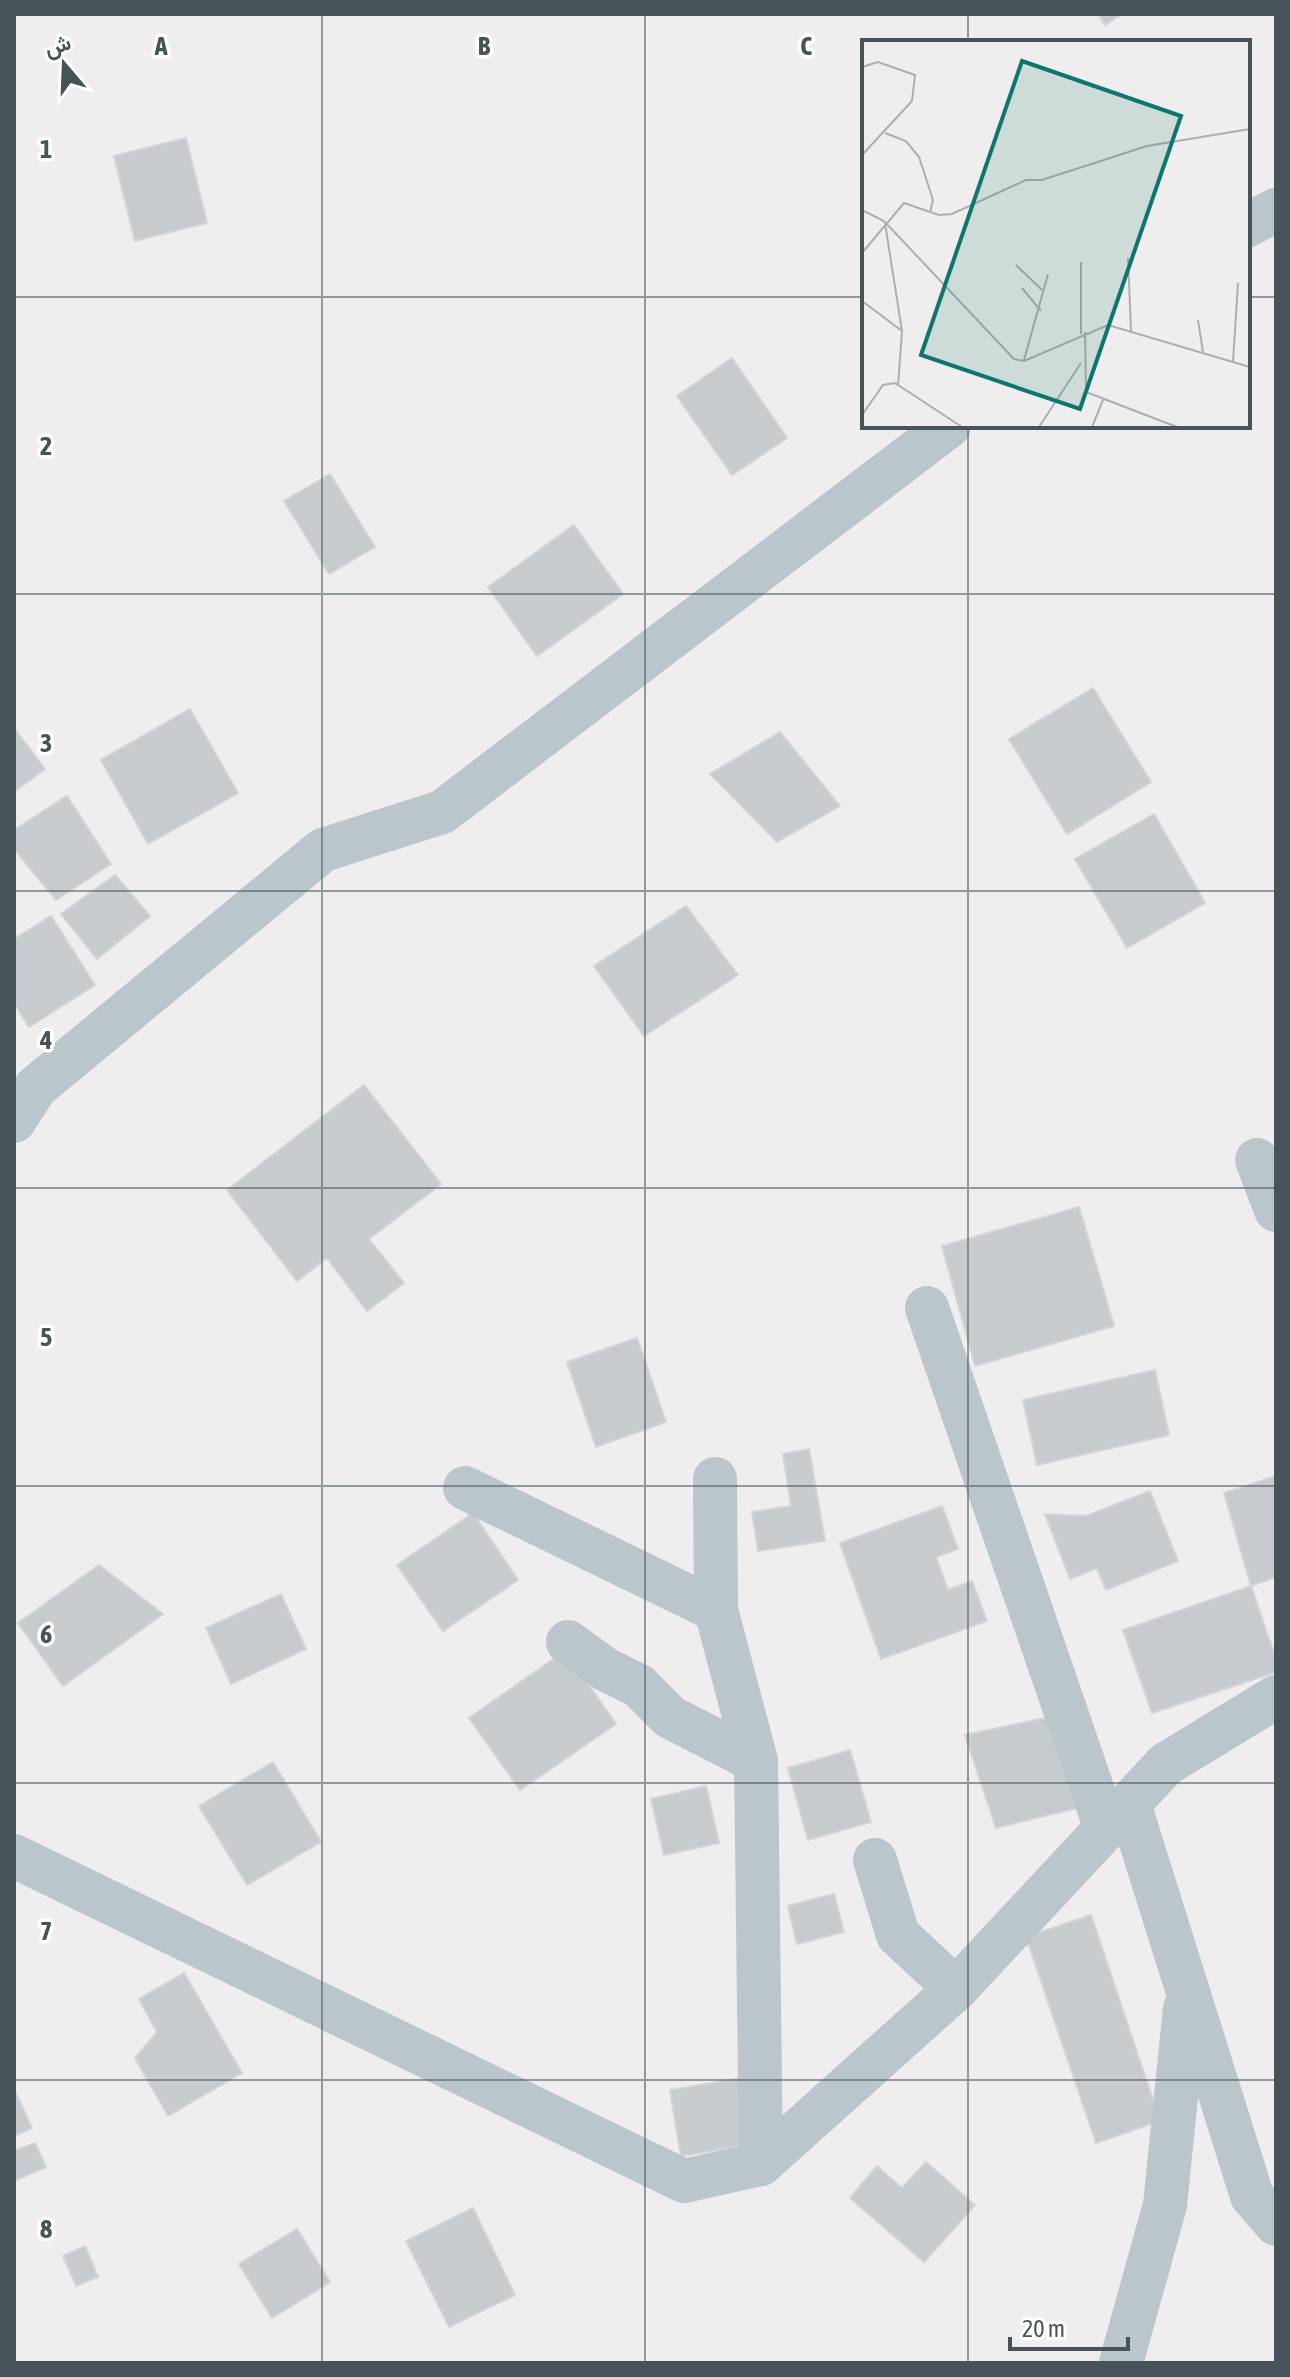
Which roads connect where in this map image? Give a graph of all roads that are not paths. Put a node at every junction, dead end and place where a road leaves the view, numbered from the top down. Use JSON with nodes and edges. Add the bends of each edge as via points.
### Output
{"nodes":[{"id":1,"x":1276,"y":210,"type":"edge"},
{"id":2,"x":1250,"y":224,"type":"edge"},
{"id":3,"x":946,"y":428,"type":"edge"},
{"id":4,"x":14,"y":1121,"type":"edge"},
{"id":5,"x":1257,"y":1160,"type":"dead end"},
{"id":6,"x":1276,"y":1210,"type":"edge"},
{"id":7,"x":927,"y":1308,"type":"dead end"},
{"id":8,"x":715,"y":1479,"type":"dead end"},
{"id":9,"x":465,"y":1488,"type":"dead end"},
{"id":10,"x":716,"y":1610,"type":"junction"},
{"id":11,"x":568,"y":1642,"type":"dead end"},
{"id":12,"x":1276,"y":1697,"type":"edge"},
{"id":13,"x":756,"y":1761,"type":"junction"},
{"id":14,"x":1117,"y":1816,"type":"junction"},
{"id":15,"x":14,"y":1856,"type":"edge"},
{"id":16,"x":875,"y":1860,"type":"dead end"},
{"id":17,"x":956,"y":1989,"type":"junction"},
{"id":18,"x":1187,"y":1989,"type":"junction"},
{"id":19,"x":761,"y":2164,"type":"junction"},
{"id":20,"x":1276,"y":2224,"type":"edge"},
{"id":21,"x":1121,"y":2363,"type":"edge"}],
"edges":[{"from":1,"to":2,"type":"street"},
{"from":3,"to":4,"type":"street","via":[[442,812],[323,850],[36,1087]]},
{"from":5,"to":6,"type":"street"},
{"from":7,"to":14,"type":"street"},
{"from":8,"to":10,"type":"street"},
{"from":9,"to":10,"type":"street"},
{"from":10,"to":13,"type":"street"},
{"from":11,"to":13,"type":"street","via":[[639,1686],[670,1717]]},
{"from":12,"to":14,"type":"street","via":[[1166,1764]]},
{"from":13,"to":19,"type":"street"},
{"from":14,"to":17,"type":"street"},
{"from":14,"to":18,"type":"street"},
{"from":15,"to":19,"type":"street","via":[[684,2181]]},
{"from":16,"to":17,"type":"street","via":[[898,1935]]},
{"from":17,"to":19,"type":"street"},
{"from":18,"to":20,"type":"street","via":[[1252,2196]]},
{"from":18,"to":21,"type":"street","via":[[1165,2205]]}]}
